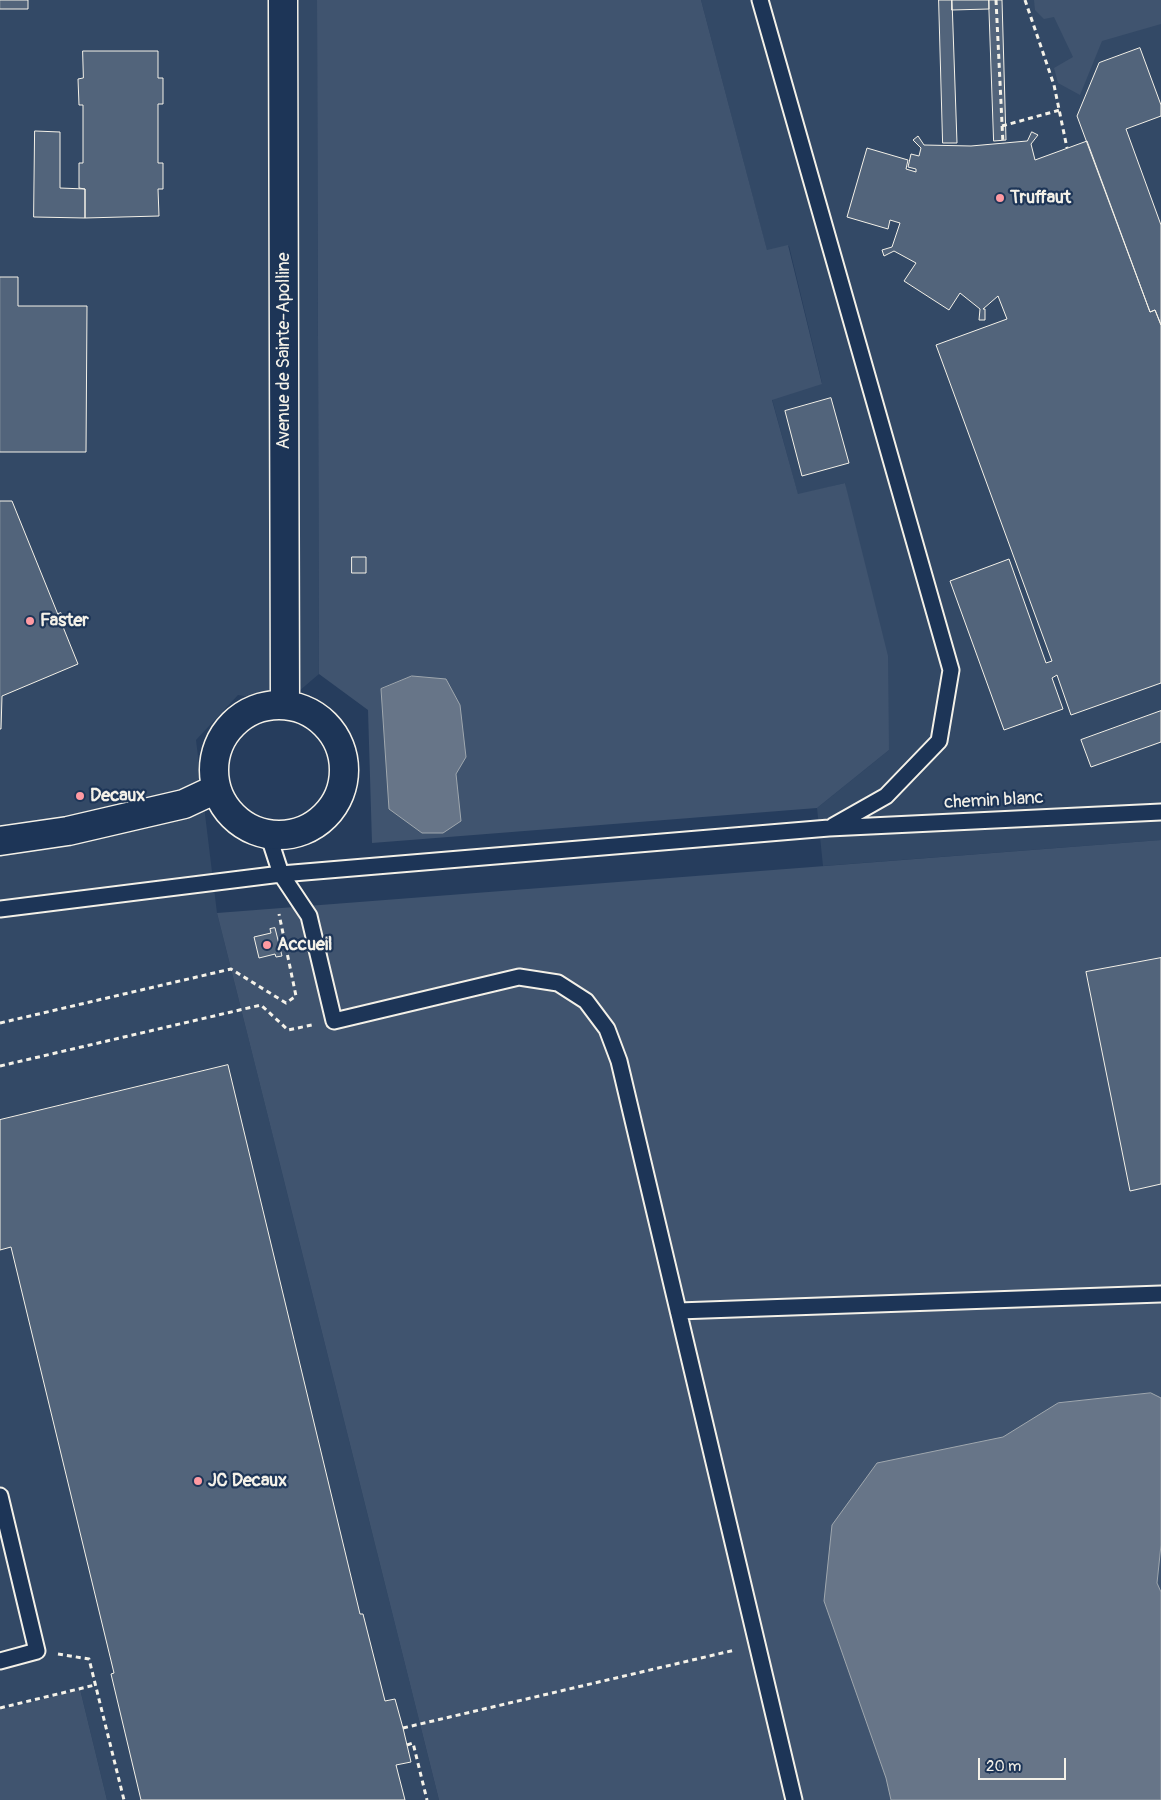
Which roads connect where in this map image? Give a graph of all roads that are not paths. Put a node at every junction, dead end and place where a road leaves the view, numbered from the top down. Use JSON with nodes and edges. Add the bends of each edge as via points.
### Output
{"nodes":[{"id":1,"x":283,"y":0,"type":"edge"},
{"id":2,"x":760,"y":0,"type":"edge"},
{"id":3,"x":284,"y":703,"type":"junction"},
{"id":4,"x":216,"y":789,"type":"junction"},
{"id":5,"x":1161,"y":812,"type":"edge"},
{"id":6,"x":829,"y":828,"type":"junction"},
{"id":7,"x":268,"y":834,"type":"junction"},
{"id":8,"x":0,"y":842,"type":"edge"},
{"id":9,"x":281,"y":874,"type":"junction"},
{"id":10,"x":0,"y":909,"type":"edge"},
{"id":11,"x":1161,"y":1294,"type":"edge"},
{"id":12,"x":678,"y":1311,"type":"junction"},
{"id":13,"x":0,"y":1496,"type":"edge"},
{"id":14,"x":0,"y":1661,"type":"edge"},
{"id":15,"x":794,"y":1800,"type":"edge"}],
"edges":[{"from":1,"to":3,"type":"street","name":"Avenue de Sainte-Apolline"},
{"from":2,"to":6,"type":"lane","via":[[951,670],[939,741],[886,796]]},
{"from":3,"to":4,"type":"street","via":[[260,707],[229,727],[219,743],[214,762]]},
{"from":3,"to":7,"type":"street","via":[[319,718],[334,735],[342,754],[344,776],[338,796],[326,814],[310,827],[290,834]]},
{"from":4,"to":7,"type":"street","via":[[233,816],[249,828]]},
{"from":4,"to":8,"type":"street","via":[[184,804],[68,831]]},
{"from":5,"to":6,"type":"lane","name":"chemin blanc"},
{"from":6,"to":9,"type":"lane","name":"chemin blanc"},
{"from":7,"to":9,"type":"lane"},
{"from":9,"to":10,"type":"lane","name":"chemin blanc"},
{"from":9,"to":12,"type":"lane","via":[[309,916],[334,1021],[519,977],[558,983],[586,1001],[607,1029],[619,1061]]},
{"from":11,"to":12,"type":"lane"},
{"from":12,"to":15,"type":"lane"},
{"from":13,"to":14,"type":"lane","via":[[37,1651]]}]}
